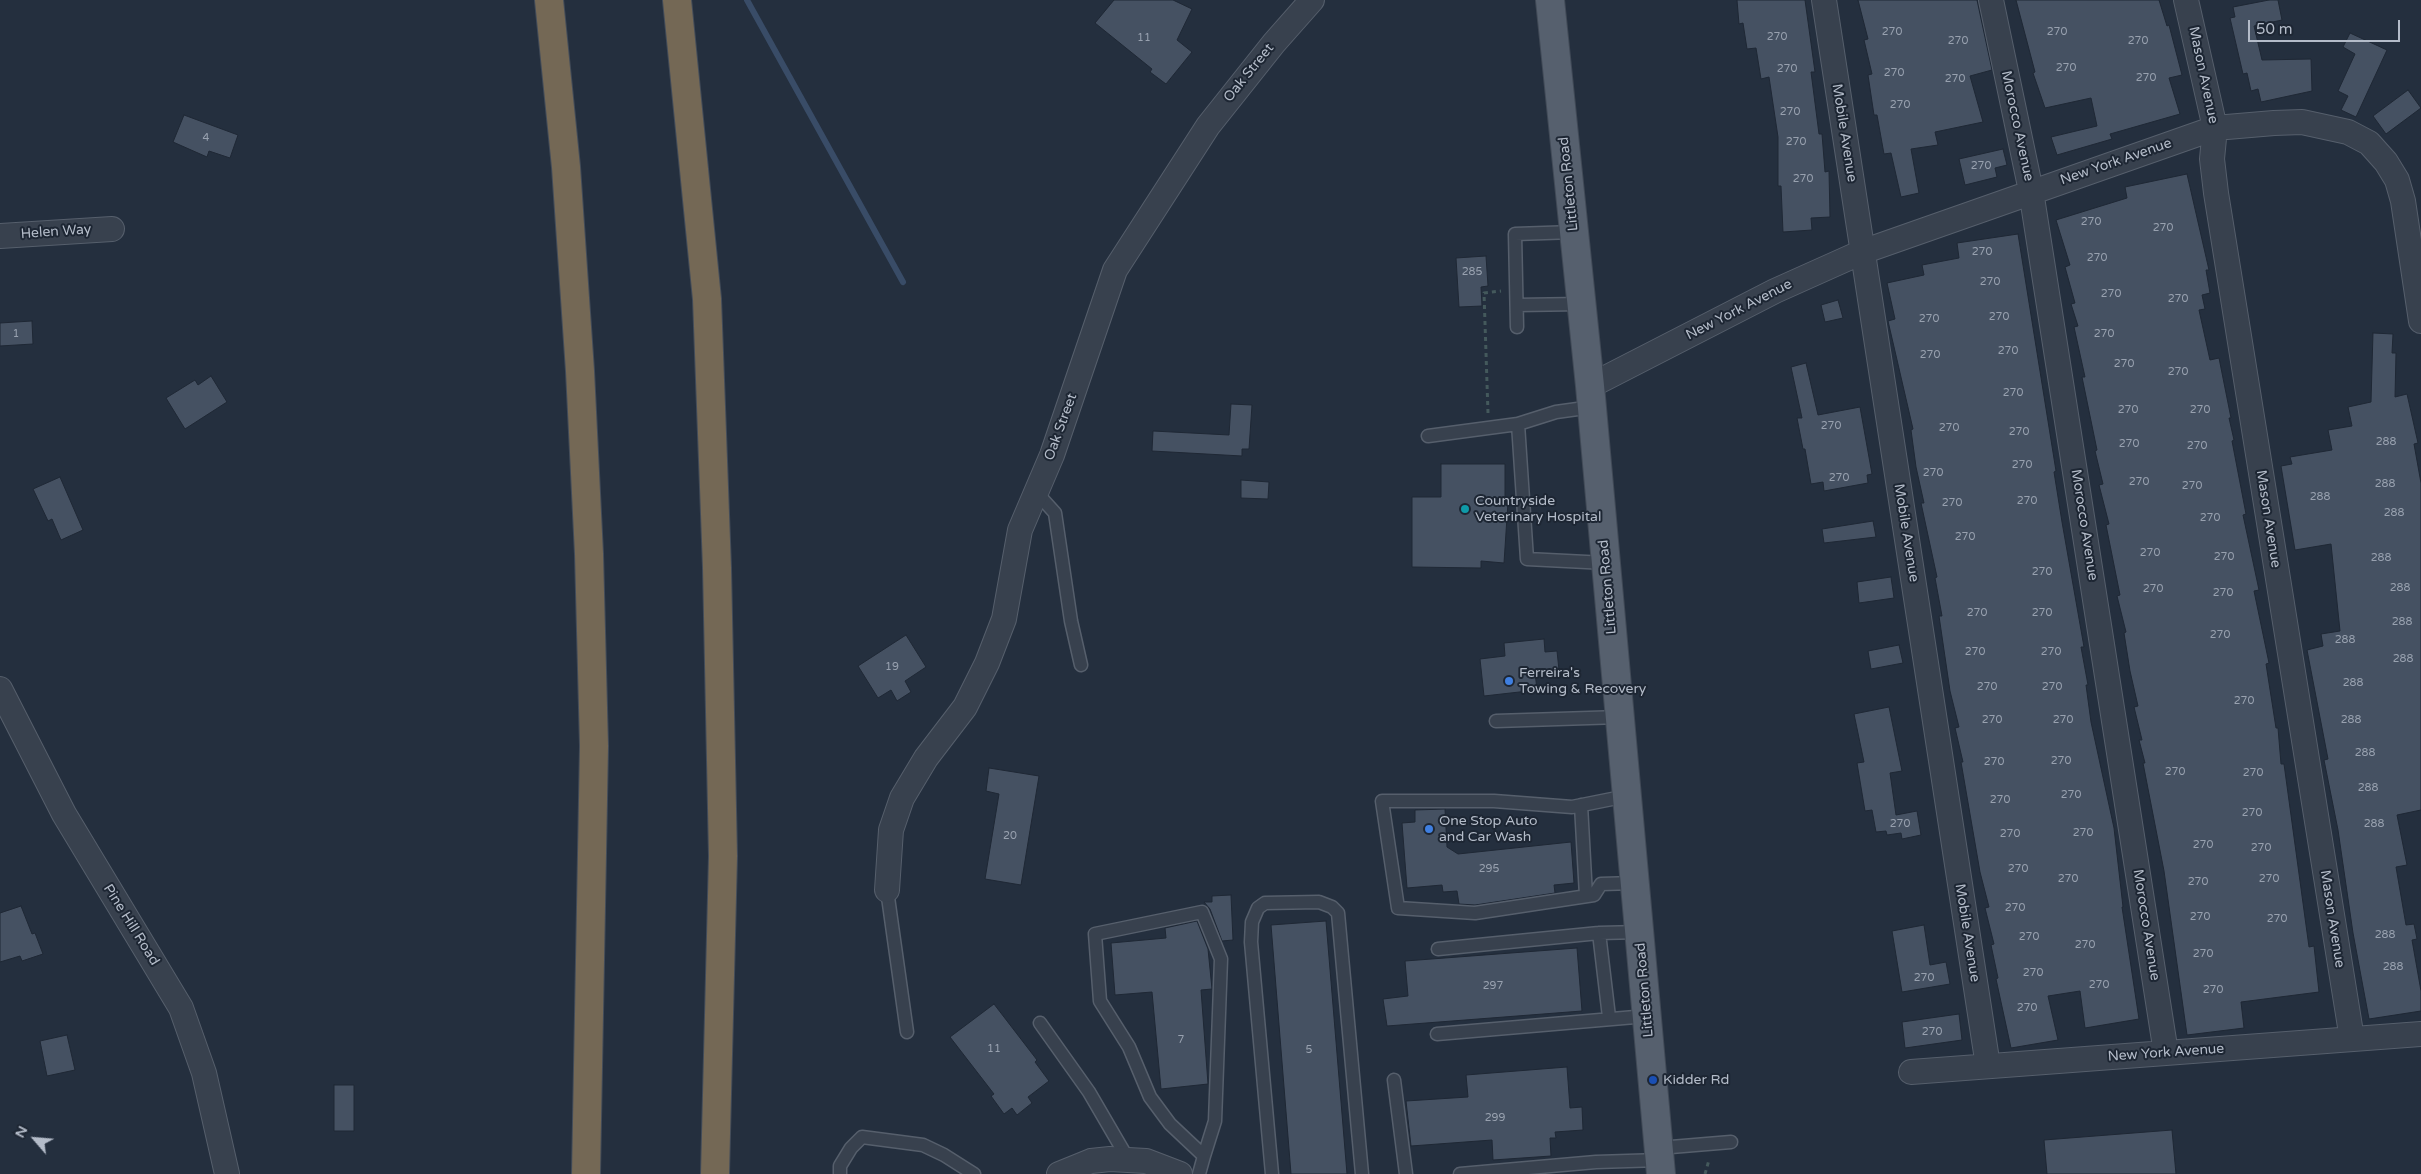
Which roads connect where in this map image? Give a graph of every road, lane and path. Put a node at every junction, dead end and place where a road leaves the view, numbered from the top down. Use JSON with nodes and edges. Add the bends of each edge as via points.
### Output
{"nodes":[{"id":1,"x":549,"y":0,"type":"edge"},
{"id":2,"x":677,"y":0,"type":"edge"},
{"id":3,"x":1312,"y":0,"type":"edge"},
{"id":4,"x":1550,"y":0,"type":"edge"},
{"id":5,"x":1824,"y":0,"type":"edge"},
{"id":6,"x":1991,"y":0,"type":"edge"},
{"id":7,"x":2186,"y":0,"type":"edge"},
{"id":8,"x":2215,"y":128,"type":"junction"},
{"id":9,"x":2031,"y":191,"type":"junction"},
{"id":10,"x":112,"y":229,"type":"dead end"},
{"id":11,"x":1574,"y":232,"type":"junction"},
{"id":12,"x":0,"y":236,"type":"edge"},
{"id":13,"x":1862,"y":252,"type":"junction"},
{"id":14,"x":1516,"y":290,"type":"junction"},
{"id":15,"x":1582,"y":304,"type":"junction"},
{"id":16,"x":1517,"y":305,"type":"junction"},
{"id":17,"x":2421,"y":321,"type":"edge"},
{"id":18,"x":1517,"y":327,"type":"dead end"},
{"id":19,"x":1591,"y":397,"type":"junction"},
{"id":20,"x":1518,"y":424,"type":"junction"},
{"id":21,"x":1488,"y":428,"type":"junction"},
{"id":22,"x":1428,"y":436,"type":"dead end"},
{"id":23,"x":1036,"y":492,"type":"junction"},
{"id":24,"x":1606,"y":563,"type":"junction"},
{"id":25,"x":1081,"y":665,"type":"dead end"},
{"id":26,"x":0,"y":689,"type":"edge"},
{"id":27,"x":1620,"y":717,"type":"junction"},
{"id":28,"x":1496,"y":721,"type":"dead end"},
{"id":29,"x":1627,"y":796,"type":"junction"},
{"id":30,"x":1581,"y":805,"type":"junction"},
{"id":31,"x":1636,"y":883,"type":"junction"},
{"id":32,"x":887,"y":890,"type":"joint"},
{"id":33,"x":1586,"y":896,"type":"junction"},
{"id":34,"x":1640,"y":932,"type":"junction"},
{"id":35,"x":1599,"y":933,"type":"junction"},
{"id":36,"x":1438,"y":949,"type":"dead end"},
{"id":37,"x":1647,"y":1016,"type":"junction"},
{"id":38,"x":1609,"y":1018,"type":"junction"},
{"id":39,"x":1040,"y":1023,"type":"dead end"},
{"id":40,"x":907,"y":1032,"type":"dead end"},
{"id":41,"x":1438,"y":1034,"type":"dead end"},
{"id":42,"x":2421,"y":1034,"type":"edge"},
{"id":43,"x":2352,"y":1039,"type":"junction"},
{"id":44,"x":2166,"y":1053,"type":"junction"},
{"id":45,"x":1988,"y":1066,"type":"junction"},
{"id":46,"x":1911,"y":1072,"type":"dead end"},
{"id":47,"x":1394,"y":1080,"type":"dead end"},
{"id":48,"x":1731,"y":1142,"type":"dead end"},
{"id":49,"x":1204,"y":1156,"type":"junction"},
{"id":50,"x":1128,"y":1159,"type":"junction"},
{"id":51,"x":1660,"y":1161,"type":"edge"},
{"id":52,"x":1068,"y":1172,"type":"edge"},
{"id":53,"x":227,"y":1174,"type":"edge"},
{"id":54,"x":586,"y":1174,"type":"edge"},
{"id":55,"x":716,"y":1174,"type":"edge"},
{"id":56,"x":840,"y":1174,"type":"edge"},
{"id":57,"x":974,"y":1174,"type":"edge"},
{"id":58,"x":1180,"y":1174,"type":"edge"},
{"id":59,"x":1199,"y":1174,"type":"edge"},
{"id":60,"x":1272,"y":1174,"type":"edge"},
{"id":61,"x":1362,"y":1174,"type":"edge"},
{"id":62,"x":1406,"y":1174,"type":"edge"},
{"id":63,"x":1460,"y":1174,"type":"edge"}],
"edges":[{"from":1,"to":54,"type":"highway","via":[[566,167],[589,554],[594,746]]},
{"from":2,"to":55,"type":"highway","via":[[707,298],[718,568],[723,856]]},
{"from":3,"to":23,"type":"street","name":"Oak Street","via":[[1208,126],[1115,270],[1058,438]]},
{"from":4,"to":11,"type":"main road","name":"Littleton Road"},
{"from":5,"to":13,"type":"street","name":"Mobile Avenue"},
{"from":6,"to":9,"type":"street","name":"Morocco Avenue"},
{"from":7,"to":8,"type":"street","name":"Mason Avenue"},
{"from":8,"to":9,"type":"street","name":"New York Avenue"},
{"from":8,"to":17,"type":"street","name":"New York Avenue","via":[[2302,122],[2348,132],[2369,144],[2397,180]]},
{"from":8,"to":43,"type":"street","name":"Mason Avenue","via":[[2212,160],[2216,193]]},
{"from":9,"to":13,"type":"street","name":"New York Avenue"},
{"from":9,"to":44,"type":"street","name":"Morocco Avenue"},
{"from":10,"to":12,"type":"street","name":"Helen Way"},
{"from":11,"to":14,"type":"lane","via":[[1515,234]]},
{"from":11,"to":15,"type":"main road","name":"Littleton Road"},
{"from":13,"to":19,"type":"street","name":"New York Avenue","via":[[1775,291]]},
{"from":13,"to":45,"type":"street","name":"Mobile Avenue"},
{"from":14,"to":16,"type":"lane"},
{"from":14,"to":21,"type":"path","via":[[1484,293]]},
{"from":15,"to":16,"type":"lane"},
{"from":15,"to":19,"type":"main road","name":"Littleton Road"},
{"from":16,"to":18,"type":"lane"},
{"from":19,"to":20,"type":"lane"},
{"from":19,"to":24,"type":"main road","name":"Littleton Road"},
{"from":20,"to":21,"type":"lane"},
{"from":20,"to":24,"type":"lane","via":[[1527,559]]},
{"from":21,"to":22,"type":"lane"},
{"from":23,"to":25,"type":"lane","via":[[1055,513]]},
{"from":23,"to":32,"type":"street","name":"Oak Street","via":[[1020,530],[1004,619],[987,663],[965,706],[926,758],[902,798],[891,830]]},
{"from":24,"to":27,"type":"main road","name":"Littleton Road"},
{"from":26,"to":53,"type":"street","name":"Pine Hill Road","via":[[64,814],[181,1008],[204,1073]]},
{"from":27,"to":28,"type":"lane"},
{"from":27,"to":29,"type":"main road","name":"Littleton Road"},
{"from":29,"to":30,"type":"lane"},
{"from":29,"to":31,"type":"main road","name":"Littleton Road"},
{"from":30,"to":33,"type":"lane"},
{"from":30,"to":33,"type":"lane","via":[[1572,807],[1494,800],[1382,801],[1398,908],[1475,913]]},
{"from":31,"to":33,"type":"lane","via":[[1601,884],[1594,895]]},
{"from":31,"to":34,"type":"main road","name":"Littleton Road"},
{"from":32,"to":40,"type":"lane"},
{"from":34,"to":35,"type":"lane"},
{"from":34,"to":37,"type":"main road","name":"Littleton Road"},
{"from":35,"to":36,"type":"lane"},
{"from":35,"to":38,"type":"lane"},
{"from":37,"to":38,"type":"lane"},
{"from":37,"to":51,"type":"main road","name":"Littleton Road"},
{"from":38,"to":41,"type":"lane"},
{"from":39,"to":50,"type":"lane","via":[[1089,1092]]},
{"from":42,"to":43,"type":"street","name":"New York Avenue"},
{"from":43,"to":44,"type":"street","name":"New York Avenue"},
{"from":44,"to":45,"type":"street","name":"New York Avenue"},
{"from":45,"to":46,"type":"street","name":"New York Avenue"},
{"from":47,"to":62,"type":"lane"},
{"from":48,"to":51,"type":"lane"},
{"from":49,"to":49,"type":"lane","via":[[1215,1121],[1221,959],[1202,912],[1094,934],[1100,1001],[1129,1047],[1150,1097],[1170,1124]]},
{"from":49,"to":59,"type":"lane"},
{"from":50,"to":52,"type":"street","via":[[1092,1161]]},
{"from":50,"to":58,"type":"street","via":[[1155,1164]]},
{"from":51,"to":63,"type":"lane","via":[[1596,1162]]},
{"from":56,"to":57,"type":"lane","via":[[840,1166],[862,1138],[923,1145]]},
{"from":60,"to":61,"type":"lane","via":[[1251,942],[1252,922],[1258,908],[1265,903],[1319,902],[1332,906],[1338,913]]}]}
